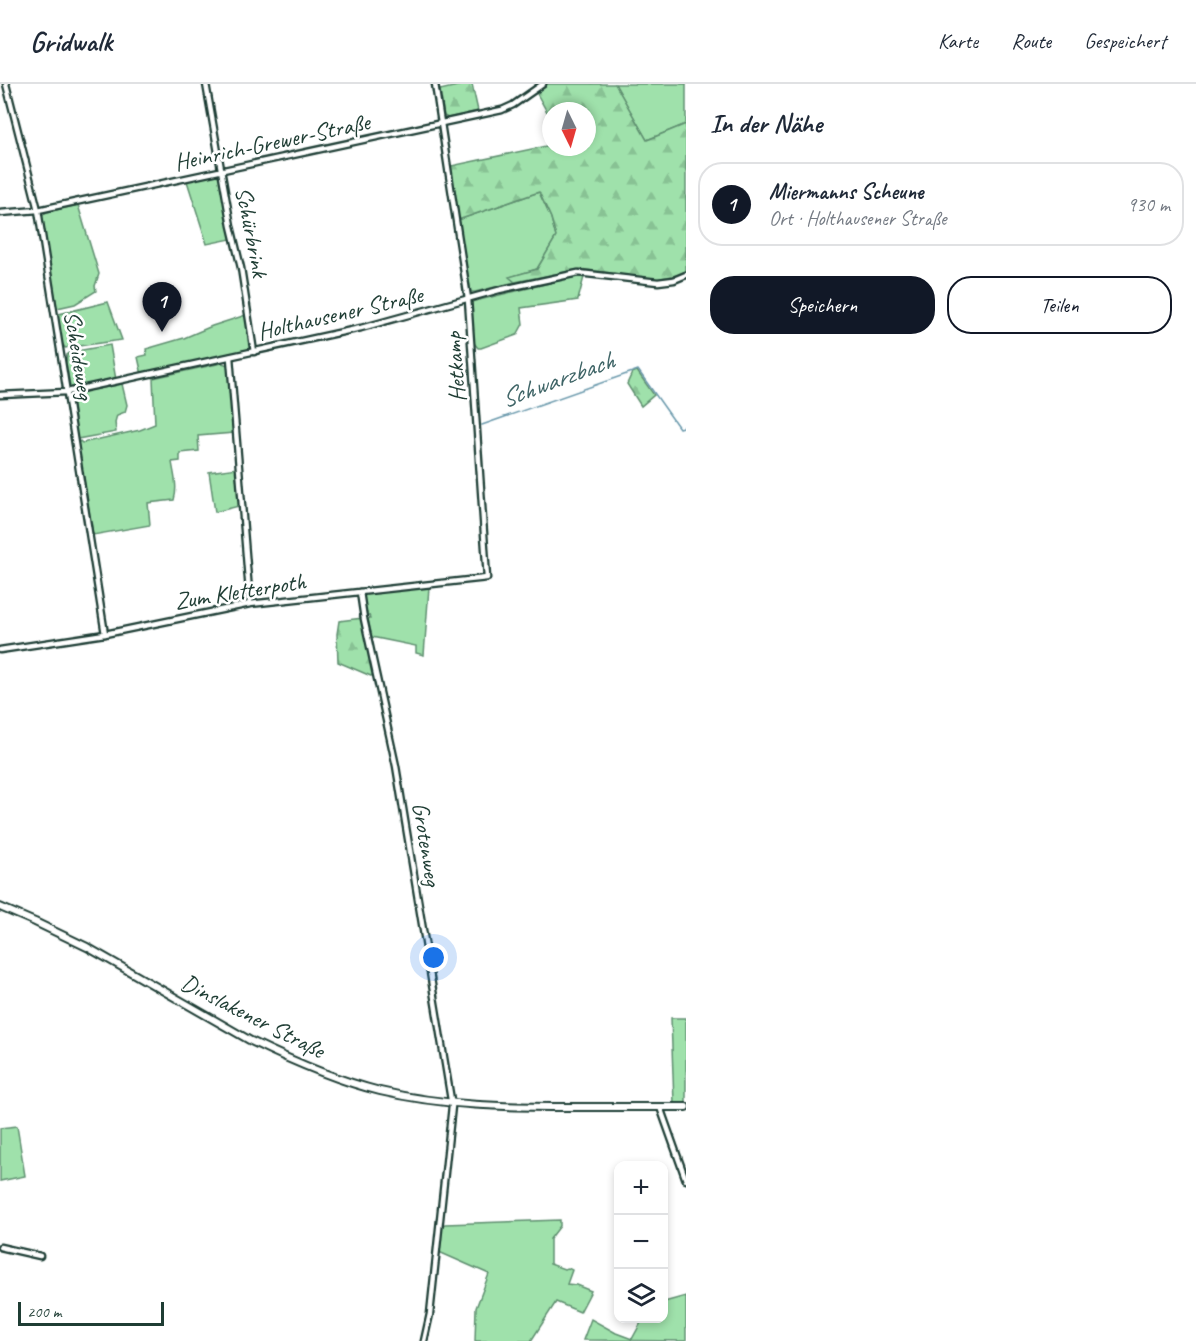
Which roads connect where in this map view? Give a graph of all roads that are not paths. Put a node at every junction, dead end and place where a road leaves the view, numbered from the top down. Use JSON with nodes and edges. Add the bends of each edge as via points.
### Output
{"nodes":[{"id":1,"x":6,"y":84,"type":"edge"},
{"id":2,"x":206,"y":84,"type":"edge"},
{"id":3,"x":435,"y":84,"type":"edge"},
{"id":4,"x":543,"y":84,"type":"edge"},
{"id":5,"x":442,"y":124,"type":"junction"},
{"id":6,"x":221,"y":171,"type":"junction"},
{"id":7,"x":38,"y":210,"type":"junction"},
{"id":8,"x":0,"y":213,"type":"edge"},
{"id":9,"x":686,"y":275,"type":"edge"},
{"id":10,"x":468,"y":299,"type":"junction"},
{"id":11,"x":254,"y":352,"type":"junction"},
{"id":12,"x":230,"y":357,"type":"junction"},
{"id":13,"x":67,"y":392,"type":"junction"},
{"id":14,"x":0,"y":395,"type":"edge"},
{"id":15,"x":487,"y":578,"type":"joint"},
{"id":16,"x":360,"y":592,"type":"junction"},
{"id":17,"x":250,"y":604,"type":"junction"},
{"id":18,"x":105,"y":634,"type":"junction"},
{"id":19,"x":0,"y":650,"type":"edge"},
{"id":20,"x":0,"y":907,"type":"edge"},
{"id":21,"x":452,"y":1103,"type":"junction"},
{"id":22,"x":660,"y":1107,"type":"junction"},
{"id":23,"x":686,"y":1107,"type":"edge"},
{"id":24,"x":686,"y":1180,"type":"edge"},
{"id":25,"x":0,"y":1247,"type":"edge"},
{"id":26,"x":40,"y":1256,"type":"dead end"},
{"id":27,"x":424,"y":1341,"type":"edge"}],
"edges":[{"from":1,"to":7,"type":"street","name":"Scheideweg"},
{"from":2,"to":6,"type":"street","name":"Schürbrink"},
{"from":3,"to":5,"type":"street","name":"Hetkamp"},
{"from":4,"to":5,"type":"street","name":"Heinrich-Grewer-Straße","via":[[502,110]]},
{"from":5,"to":6,"type":"street","name":"Heinrich-Grewer-Straße"},
{"from":5,"to":10,"type":"street","name":"Hetkamp"},
{"from":6,"to":7,"type":"street","name":"Heinrich-Grewer-Straße"},
{"from":6,"to":11,"type":"street","name":"Schürbrink","via":[[242,268]]},
{"from":7,"to":8,"type":"street","name":"Heinrich-Grewer-Straße"},
{"from":7,"to":13,"type":"street","name":"Scheideweg"},
{"from":9,"to":10,"type":"street","name":"Holthausener Straße","via":[[658,282],[578,273]]},
{"from":10,"to":11,"type":"street","name":"Holthausener Straße"},
{"from":10,"to":15,"type":"street","name":"Hetkamp"},
{"from":11,"to":12,"type":"street","name":"Holthausener Straße"},
{"from":12,"to":13,"type":"street","name":"Holthausener Straße"},
{"from":12,"to":17,"type":"street"},
{"from":13,"to":14,"type":"street","name":"Holthausener Straße"},
{"from":13,"to":18,"type":"street","name":"Scheideweg"},
{"from":15,"to":16,"type":"street","name":"Zum Kletterpoth"},
{"from":16,"to":17,"type":"street","name":"Zum Kletterpoth"},
{"from":16,"to":21,"type":"street","name":"Grotenweg","via":[[396,766]]},
{"from":17,"to":18,"type":"street","name":"Zum Kletterpoth"},
{"from":18,"to":19,"type":"street","name":"Zum Kletterpoth"},
{"from":20,"to":21,"type":"main road","name":"Dinslakener Straße","via":[[87,947],[251,1041],[305,1066],[378,1090]]},
{"from":21,"to":22,"type":"main road","name":"Dinslakener Straße"},
{"from":21,"to":27,"type":"street","name":"Grotenweg"},
{"from":22,"to":23,"type":"main road","name":"Dinslakener Straße"},
{"from":22,"to":24,"type":"street"},
{"from":25,"to":26,"type":"street"}]}
